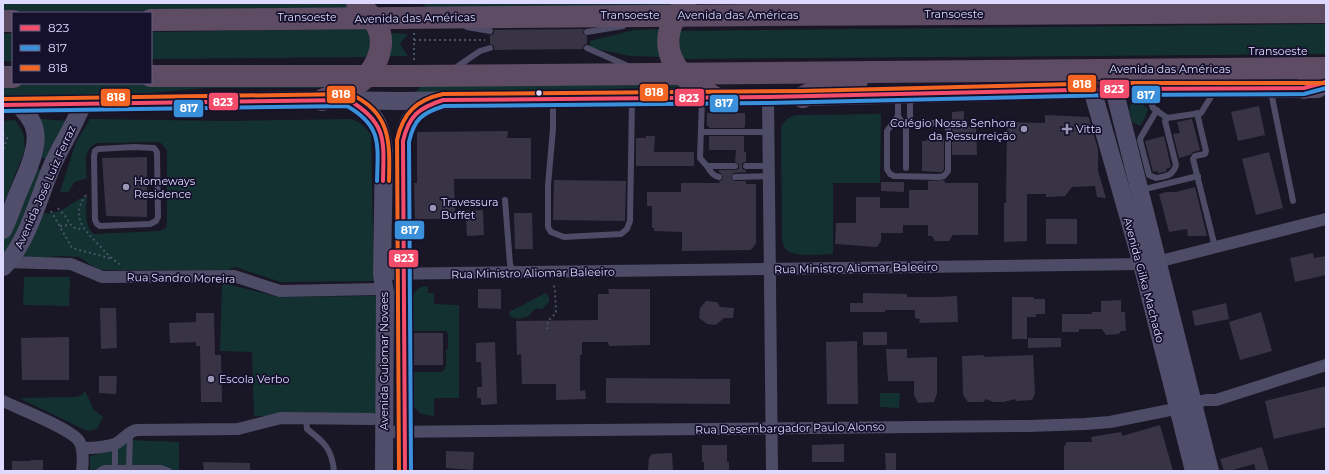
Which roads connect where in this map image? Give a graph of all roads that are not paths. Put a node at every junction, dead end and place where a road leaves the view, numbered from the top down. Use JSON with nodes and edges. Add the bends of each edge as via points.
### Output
{"nodes":[{"id":1,"x":357,"y":3,"type":"edge"},
{"id":2,"x":1072,"y":3,"type":"edge"},
{"id":3,"x":1326,"y":12,"type":"edge"},
{"id":4,"x":1124,"y":13,"type":"junction"},
{"id":5,"x":676,"y":18,"type":"edge"},
{"id":6,"x":152,"y":20,"type":"edge"},
{"id":7,"x":377,"y":25,"type":"junction"},
{"id":8,"x":626,"y":25,"type":"dead end"},
{"id":9,"x":460,"y":26,"type":"dead end"},
{"id":10,"x":587,"y":28,"type":"dead end"},
{"id":11,"x":491,"y":29,"type":"dead end"},
{"id":12,"x":490,"y":48,"type":"dead end"},
{"id":13,"x":587,"y":48,"type":"dead end"},
{"id":14,"x":450,"y":66,"type":"dead end"},
{"id":15,"x":458,"y":66,"type":"junction"},
{"id":16,"x":473,"y":66,"type":"dead end"},
{"id":17,"x":613,"y":66,"type":"dead end"},
{"id":18,"x":677,"y":67,"type":"junction"},
{"id":19,"x":1326,"y":68,"type":"edge"},
{"id":20,"x":371,"y":69,"type":"junction"},
{"id":21,"x":883,"y":72,"type":"junction"},
{"id":22,"x":152,"y":76,"type":"edge"},
{"id":23,"x":1326,"y":82,"type":"edge"},
{"id":24,"x":1146,"y":88,"type":"junction"},
{"id":25,"x":1216,"y":88,"type":"junction"},
{"id":26,"x":1270,"y":88,"type":"junction"},
{"id":27,"x":1304,"y":88,"type":"junction"},
{"id":28,"x":1092,"y":89,"type":"junction"},
{"id":29,"x":1114,"y":89,"type":"junction"},
{"id":30,"x":1326,"y":89,"type":"edge"},
{"id":31,"x":904,"y":94,"type":"junction"},
{"id":32,"x":708,"y":97,"type":"junction"},
{"id":33,"x":803,"y":97,"type":"junction"},
{"id":34,"x":632,"y":98,"type":"junction"},
{"id":35,"x":768,"y":98,"type":"junction"},
{"id":36,"x":553,"y":99,"type":"junction"},
{"id":37,"x":322,"y":100,"type":"junction"},
{"id":38,"x":349,"y":100,"type":"junction"},
{"id":39,"x":443,"y":100,"type":"junction"},
{"id":40,"x":82,"y":104,"type":"junction"},
{"id":41,"x":11,"y":105,"type":"edge"},
{"id":42,"x":1157,"y":110,"type":"junction"},
{"id":43,"x":1197,"y":113,"type":"junction"},
{"id":44,"x":898,"y":116,"type":"junction"},
{"id":45,"x":1167,"y":118,"type":"junction"},
{"id":46,"x":908,"y":126,"type":"junction"},
{"id":47,"x":701,"y":132,"type":"junction"},
{"id":48,"x":769,"y":132,"type":"junction"},
{"id":49,"x":29,"y":163,"type":"junction"},
{"id":50,"x":707,"y":166,"type":"junction"},
{"id":51,"x":735,"y":166,"type":"dead end"},
{"id":52,"x":746,"y":166,"type":"dead end"},
{"id":53,"x":51,"y":168,"type":"junction"},
{"id":54,"x":906,"y":168,"type":"dead end"},
{"id":55,"x":769,"y":171,"type":"junction"},
{"id":56,"x":1198,"y":176,"type":"junction"},
{"id":57,"x":719,"y":177,"type":"dead end"},
{"id":58,"x":735,"y":177,"type":"dead end"},
{"id":59,"x":94,"y":179,"type":"junction"},
{"id":60,"x":86,"y":181,"type":"dead end"},
{"id":61,"x":1140,"y":191,"type":"junction"},
{"id":62,"x":87,"y":194,"type":"road end"},
{"id":63,"x":94,"y":195,"type":"junction"},
{"id":64,"x":505,"y":200,"type":"dead end"},
{"id":65,"x":1293,"y":201,"type":"dead end"},
{"id":66,"x":5,"y":219,"type":"edge"},
{"id":67,"x":1326,"y":219,"type":"edge"},
{"id":68,"x":1215,"y":247,"type":"junction"},
{"id":69,"x":1149,"y":263,"type":"junction"},
{"id":70,"x":6,"y":265,"type":"edge"},
{"id":71,"x":770,"y":269,"type":"junction"},
{"id":72,"x":513,"y":273,"type":"junction"},
{"id":73,"x":403,"y":274,"type":"junction"},
{"id":74,"x":381,"y":282,"type":"junction"},
{"id":75,"x":1326,"y":365,"type":"edge"},
{"id":76,"x":3,"y":400,"type":"edge"},
{"id":77,"x":1190,"y":408,"type":"junction"},
{"id":78,"x":306,"y":418,"type":"junction"},
{"id":79,"x":378,"y":425,"type":"junction"},
{"id":80,"x":771,"y":428,"type":"junction"},
{"id":81,"x":130,"y":432,"type":"junction"},
{"id":82,"x":404,"y":432,"type":"junction"},
{"id":83,"x":115,"y":444,"type":"junction"},
{"id":84,"x":82,"y":448,"type":"junction"},
{"id":85,"x":115,"y":468,"type":"junction"},
{"id":86,"x":129,"y":468,"type":"junction"},
{"id":87,"x":161,"y":469,"type":"edge"},
{"id":88,"x":82,"y":471,"type":"edge"},
{"id":89,"x":99,"y":471,"type":"edge"},
{"id":90,"x":169,"y":471,"type":"edge"},
{"id":91,"x":334,"y":471,"type":"edge"},
{"id":92,"x":384,"y":471,"type":"edge"},
{"id":93,"x":405,"y":471,"type":"edge"},
{"id":94,"x":772,"y":471,"type":"edge"},
{"id":95,"x":1194,"y":471,"type":"edge"},
{"id":96,"x":1210,"y":471,"type":"edge"}],
"edges":[{"from":1,"to":7,"type":"highway"},
{"from":2,"to":4,"type":"highway"},
{"from":3,"to":4,"type":"highway","name":"Avenida das Américas"},
{"from":4,"to":5,"type":"highway","name":"Avenida das Américas"},
{"from":5,"to":7,"type":"highway","name":"Avenida das Américas"},
{"from":5,"to":18,"type":"highway","via":[[668,40],[668,49]]},
{"from":6,"to":7,"type":"highway","name":"Avenida das Américas"},
{"from":7,"to":20,"type":"highway","via":[[381,46]]},
{"from":8,"to":10,"type":"lane","name":"Transoeste"},
{"from":9,"to":11,"type":"lane"},
{"from":12,"to":15,"type":"lane","via":[[480,51]]},
{"from":13,"to":17,"type":"lane","via":[[631,66]]},
{"from":14,"to":15,"type":"lane"},
{"from":15,"to":16,"type":"lane"},
{"from":18,"to":20,"type":"highway","name":"Avenida das Américas","via":[[421,76]]},
{"from":18,"to":21,"type":"highway","name":"Avenida das Américas"},
{"from":18,"to":32,"type":"highway"},
{"from":19,"to":21,"type":"highway","name":"Avenida das Américas"},
{"from":20,"to":22,"type":"highway","name":"Avenida das Américas"},
{"from":20,"to":37,"type":"highway","via":[[357,85]]},
{"from":21,"to":33,"type":"highway","via":[[815,91]]},
{"from":23,"to":27,"type":"highway"},
{"from":24,"to":25,"type":"street","name":"Avenida das Américas"},
{"from":24,"to":29,"type":"street","name":"Avenida das Américas"},
{"from":24,"to":42,"type":"lane","via":[[1153,108]]},
{"from":25,"to":26,"type":"street","name":"Avenida das Américas"},
{"from":25,"to":43,"type":"lane","via":[[1201,112]]},
{"from":26,"to":27,"type":"street","name":"Avenida das Américas"},
{"from":26,"to":65,"type":"lane"},
{"from":27,"to":30,"type":"street","name":"Avenida das Américas"},
{"from":28,"to":29,"type":"street","name":"Avenida das Américas"},
{"from":28,"to":31,"type":"street","name":"Avenida das Américas"},
{"from":28,"to":69,"type":"street","name":"Avenida Gilka Machado"},
{"from":29,"to":61,"type":"street","name":"Avenida Gilka Machado"},
{"from":31,"to":33,"type":"street","name":"Avenida das Américas"},
{"from":31,"to":44,"type":"lane"},
{"from":31,"to":46,"type":"lane"},
{"from":32,"to":34,"type":"street","name":"Avenida das Américas"},
{"from":32,"to":35,"type":"street","name":"Avenida das Américas"},
{"from":32,"to":47,"type":"lane"},
{"from":33,"to":35,"type":"street","name":"Avenida das Américas"},
{"from":34,"to":36,"type":"street","name":"Avenida das Américas"},
{"from":34,"to":36,"type":"lane","via":[[630,221],[627,230],[621,234],[564,237],[551,232],[548,227]]},
{"from":35,"to":48,"type":"street"},
{"from":36,"to":39,"type":"street","name":"Avenida das Américas"},
{"from":37,"to":38,"type":"street","name":"Avenida das Américas"},
{"from":37,"to":40,"type":"street","name":"Avenida das Américas"},
{"from":38,"to":39,"type":"street","name":"Avenida das Américas"},
{"from":38,"to":74,"type":"street","name":"Avenida Guiomar Novaes","via":[[364,107],[373,116],[382,136],[384,151]]},
{"from":39,"to":73,"type":"street","name":"Avenida Guiomar Novaes","via":[[415,113],[405,130]]},
{"from":40,"to":41,"type":"street","name":"Avenida das Américas"},
{"from":40,"to":53,"type":"street","name":"Avenida José Luiz Ferraz"},
{"from":41,"to":49,"type":"street","name":"Avenida José Luiz Ferraz","via":[[30,118],[35,132],[35,143]]},
{"from":42,"to":45,"type":"lane"},
{"from":42,"to":45,"type":"lane","via":[[1140,140],[1149,174],[1156,178],[1171,174],[1176,165],[1165,122]]},
{"from":43,"to":45,"type":"lane"},
{"from":43,"to":56,"type":"lane","via":[[1206,150],[1205,154],[1193,159]]},
{"from":44,"to":46,"type":"lane"},
{"from":44,"to":46,"type":"lane","via":[[887,131],[886,163],[890,174],[944,176],[948,172],[948,126],[943,123]]},
{"from":46,"to":54,"type":"lane"},
{"from":47,"to":48,"type":"lane"},
{"from":47,"to":50,"type":"lane","via":[[700,158]]},
{"from":48,"to":55,"type":"street"},
{"from":49,"to":53,"type":"street","via":[[38,161]]},
{"from":49,"to":66,"type":"street","name":"Avenida José Luiz Ferraz"},
{"from":50,"to":51,"type":"lane"},
{"from":50,"to":57,"type":"lane"},
{"from":52,"to":55,"type":"lane"},
{"from":53,"to":70,"type":"street","name":"Avenida José Luiz Ferraz","via":[[16,253]]},
{"from":55,"to":58,"type":"lane"},
{"from":55,"to":71,"type":"street"},
{"from":56,"to":61,"type":"lane"},
{"from":56,"to":68,"type":"lane"},
{"from":59,"to":60,"type":"lane"},
{"from":59,"to":63,"type":"lane"},
{"from":59,"to":63,"type":"lane","via":[[94,156],[98,149],[150,147],[157,152],[156,221],[150,224],[100,226],[95,220]]},
{"from":61,"to":69,"type":"street","name":"Avenida Gilka Machado"},
{"from":62,"to":63,"type":"lane"},
{"from":64,"to":72,"type":"lane","via":[[510,264]]},
{"from":67,"to":68,"type":"street","name":"Rua Ministro Aliomar Baleeiro"},
{"from":68,"to":69,"type":"street","name":"Rua Ministro Aliomar Baleeiro"},
{"from":69,"to":71,"type":"street","name":"Rua Ministro Aliomar Baleeiro"},
{"from":69,"to":77,"type":"street","name":"Avenida Gilka Machado"},
{"from":70,"to":74,"type":"street","name":"Rua Sandro Moreira","via":[[64,263],[78,266],[102,277],[234,276],[280,291]]},
{"from":71,"to":72,"type":"street","name":"Rua Ministro Aliomar Baleeiro"},
{"from":71,"to":80,"type":"street"},
{"from":72,"to":73,"type":"street","name":"Rua Ministro Aliomar Baleeiro"},
{"from":73,"to":74,"type":"street","name":"Rua Ministro Aliomar Baleeiro"},
{"from":73,"to":82,"type":"street","name":"Avenida Guiomar Novaes"},
{"from":74,"to":79,"type":"street","name":"Avenida Guiomar Novaes","via":[[385,293]]},
{"from":75,"to":77,"type":"street","name":"Rua Desembargador Paulo Alonso","via":[[1216,400],[1210,408]]},
{"from":76,"to":84,"type":"street","via":[[67,431],[75,436]]},
{"from":77,"to":80,"type":"street","name":"Rua Desembargador Paulo Alonso","via":[[1085,424]]},
{"from":77,"to":95,"type":"street","name":"Avenida Gilka Machado"},
{"from":77,"to":96,"type":"street","name":"Avenida Gilka Machado"},
{"from":78,"to":79,"type":"street","name":"Rua Desembargador Paulo Alonso"},
{"from":78,"to":81,"type":"street","name":"Rua Desembargador Paulo Alonso","via":[[274,419],[238,429]]},
{"from":78,"to":91,"type":"lane","via":[[307,429],[330,450]]},
{"from":79,"to":82,"type":"street","name":"Rua Desembargador Paulo Alonso"},
{"from":79,"to":92,"type":"street","name":"Avenida Guiomar Novaes"},
{"from":80,"to":82,"type":"street","name":"Rua Desembargador Paulo Alonso"},
{"from":80,"to":94,"type":"street"},
{"from":81,"to":83,"type":"street"},
{"from":81,"to":86,"type":"lane"},
{"from":82,"to":93,"type":"street","name":"Avenida Guiomar Novaes"},
{"from":83,"to":84,"type":"street"},
{"from":83,"to":85,"type":"lane"},
{"from":84,"to":88,"type":"street"},
{"from":85,"to":86,"type":"lane"},
{"from":85,"to":89,"type":"lane","via":[[104,468]]},
{"from":86,"to":87,"type":"lane"},
{"from":87,"to":90,"type":"lane"}]}
